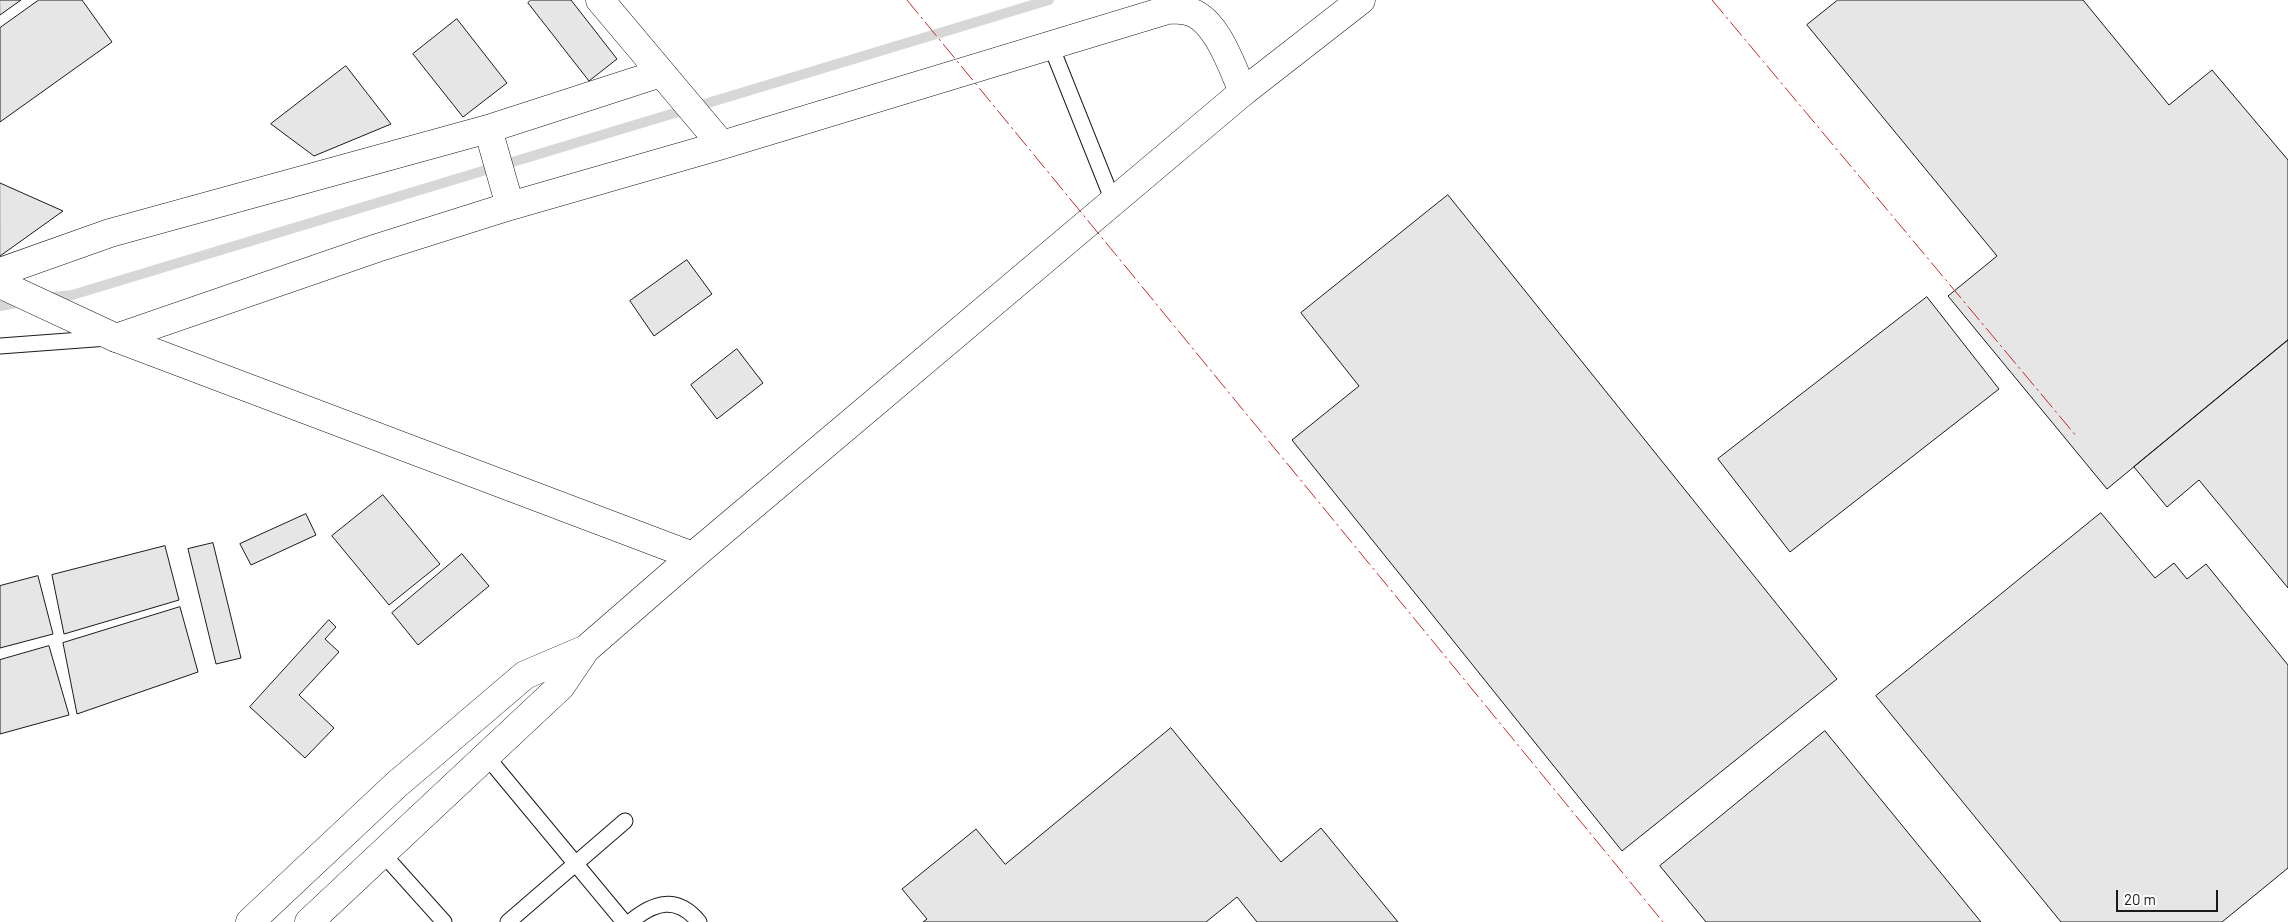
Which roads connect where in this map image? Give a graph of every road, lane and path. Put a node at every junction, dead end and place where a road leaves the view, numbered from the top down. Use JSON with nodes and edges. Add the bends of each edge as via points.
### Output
{"nodes":[{"id":1,"x":600,"y":0,"type":"edge"},
{"id":2,"x":1361,"y":0,"type":"edge"},
{"id":3,"x":1185,"y":5,"type":"edge"},
{"id":4,"x":1051,"y":46,"type":"junction"},
{"id":5,"x":661,"y":73,"type":"junction"},
{"id":6,"x":1243,"y":92,"type":"junction"},
{"id":7,"x":490,"y":138,"type":"junction"},
{"id":8,"x":722,"y":145,"type":"junction"},
{"id":9,"x":507,"y":196,"type":"junction"},
{"id":10,"x":1113,"y":201,"type":"junction"},
{"id":11,"x":0,"y":272,"type":"edge"},
{"id":12,"x":10,"y":289,"type":"edge"},
{"id":13,"x":116,"y":338,"type":"junction"},
{"id":14,"x":0,"y":346,"type":"edge"},
{"id":15,"x":693,"y":556,"type":"junction"},
{"id":16,"x":586,"y":649,"type":"junction"},
{"id":17,"x":487,"y":757,"type":"junction"},
{"id":18,"x":625,"y":822,"type":"dead end"},
{"id":19,"x":384,"y":854,"type":"junction"},
{"id":20,"x":576,"y":864,"type":"junction"},
{"id":21,"x":250,"y":922,"type":"edge"},
{"id":22,"x":310,"y":922,"type":"edge"},
{"id":23,"x":444,"y":922,"type":"edge"},
{"id":24,"x":508,"y":922,"type":"edge"},
{"id":25,"x":624,"y":922,"type":"edge"},
{"id":26,"x":630,"y":922,"type":"edge"},
{"id":27,"x":699,"y":922,"type":"edge"}],
"edges":[{"from":1,"to":5,"type":"street"},
{"from":2,"to":6,"type":"street"},
{"from":3,"to":4,"type":"street"},
{"from":3,"to":6,"type":"street","via":[[1205,21],[1219,39]]},
{"from":4,"to":8,"type":"street"},
{"from":4,"to":10,"type":"lane"},
{"from":5,"to":7,"type":"street"},
{"from":5,"to":8,"type":"street"},
{"from":6,"to":10,"type":"street"},
{"from":7,"to":9,"type":"street"},
{"from":7,"to":11,"type":"street","via":[[110,232]]},
{"from":8,"to":9,"type":"street"},
{"from":9,"to":13,"type":"street","via":[[377,248]]},
{"from":10,"to":15,"type":"street"},
{"from":12,"to":13,"type":"street"},
{"from":13,"to":14,"type":"lane"},
{"from":13,"to":15,"type":"street"},
{"from":15,"to":16,"type":"street"},
{"from":16,"to":17,"type":"street","via":[[561,686]]},
{"from":16,"to":21,"type":"street","via":[[525,675],[396,785]]},
{"from":17,"to":19,"type":"street"},
{"from":17,"to":20,"type":"lane"},
{"from":18,"to":20,"type":"lane"},
{"from":19,"to":22,"type":"street"},
{"from":19,"to":23,"type":"lane"},
{"from":20,"to":24,"type":"lane"},
{"from":20,"to":25,"type":"lane"},
{"from":26,"to":27,"type":"lane","via":[[646,908],[673,905],[690,911]]}]}
